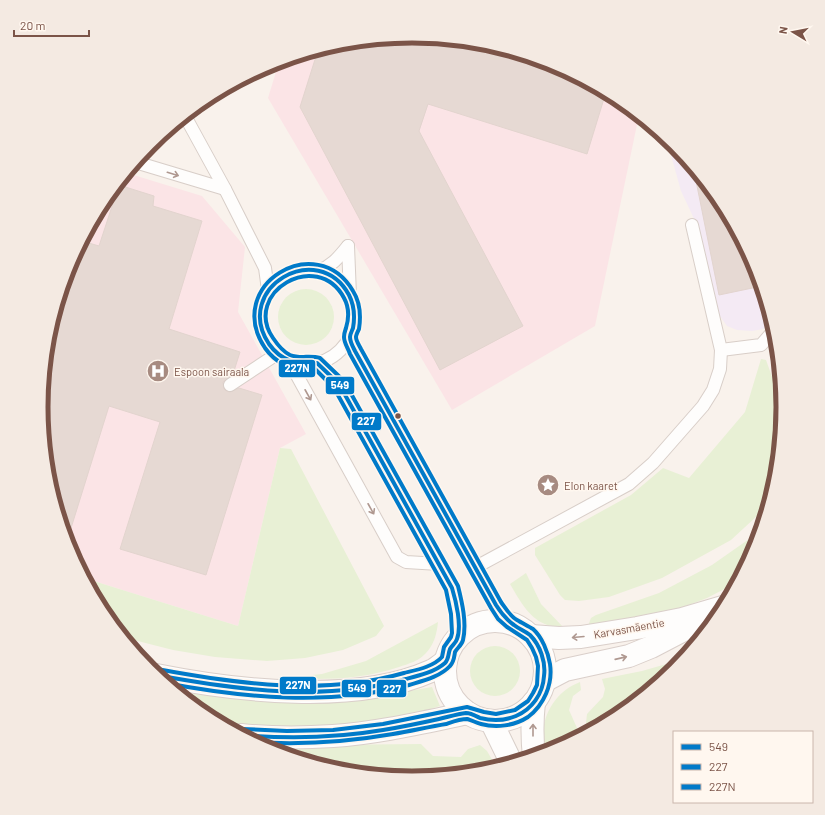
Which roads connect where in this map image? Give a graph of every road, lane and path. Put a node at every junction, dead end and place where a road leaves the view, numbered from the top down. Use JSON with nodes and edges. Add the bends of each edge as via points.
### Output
{"nodes":[{"id":1,"x":188,"y":121,"type":"edge"},
{"id":2,"x":141,"y":164,"type":"edge"},
{"id":3,"x":225,"y":189,"type":"junction"},
{"id":4,"x":692,"y":225,"type":"dead end"},
{"id":5,"x":318,"y":271,"type":"junction"},
{"id":6,"x":268,"y":290,"type":"junction"},
{"id":7,"x":350,"y":296,"type":"junction"},
{"id":8,"x":770,"y":335,"type":"edge"},
{"id":9,"x":350,"y":338,"type":"junction"},
{"id":10,"x":721,"y":350,"type":"junction"},
{"id":11,"x":277,"y":354,"type":"junction"},
{"id":12,"x":289,"y":361,"type":"junction"},
{"id":13,"x":317,"y":363,"type":"junction"},
{"id":14,"x":230,"y":385,"type":"dead end"},
{"id":15,"x":439,"y":564,"type":"junction"},
{"id":16,"x":476,"y":567,"type":"junction"},
{"id":17,"x":717,"y":609,"type":"edge"},
{"id":18,"x":712,"y":615,"type":"edge"},
{"id":19,"x":511,"y":624,"type":"junction"},
{"id":20,"x":531,"y":636,"type":"junction"},
{"id":21,"x":457,"y":639,"type":"junction"},
{"id":22,"x":446,"y":661,"type":"junction"},
{"id":23,"x":167,"y":677,"type":"edge"},
{"id":24,"x":544,"y":681,"type":"junction"},
{"id":25,"x":534,"y":702,"type":"junction"},
{"id":26,"x":468,"y":713,"type":"junction"},
{"id":27,"x":491,"y":721,"type":"junction"},
{"id":28,"x":255,"y":736,"type":"edge"},
{"id":29,"x":534,"y":751,"type":"edge"},
{"id":30,"x":510,"y":759,"type":"edge"}],
"edges":[{"from":1,"to":3,"type":"lane"},
{"from":2,"to":3,"type":"lane","one_way":true},
{"from":3,"to":6,"type":"lane","via":[[265,268]]},
{"from":4,"to":10,"type":"lane"},
{"from":5,"to":6,"type":"lane","via":[[304,269],[290,272],[277,279]]},
{"from":5,"to":7,"type":"lane","via":[[342,284]]},
{"from":5,"to":7,"type":"lane","via":[[336,260],[348,246]]},
{"from":6,"to":11,"type":"lane","via":[[259,316],[262,331]]},
{"from":7,"to":9,"type":"lane","via":[[354,324]]},
{"from":8,"to":10,"type":"lane","via":[[761,345]]},
{"from":9,"to":13,"type":"lane","via":[[342,349]]},
{"from":9,"to":16,"type":"lane"},
{"from":10,"to":16,"type":"lane","via":[[720,369],[713,390],[654,463],[629,484]]},
{"from":11,"to":12,"type":"lane"},
{"from":11,"to":14,"type":"lane"},
{"from":12,"to":13,"type":"lane"},
{"from":12,"to":15,"type":"lane","one_way":true,"via":[[397,557],[406,562]]},
{"from":13,"to":15,"type":"lane","via":[[339,384]]},
{"from":15,"to":21,"type":"lane","via":[[456,601]]},
{"from":16,"to":19,"type":"lane","via":[[494,602]]},
{"from":17,"to":20,"type":"main road","name":"Karvasmäentie","one_way":true,"via":[[682,619],[598,634],[559,638]]},
{"from":24,"to":18,"type":"main road","name":"Karvasmäentie","one_way":true,"via":[[565,670],[629,656]]},
{"from":19,"to":20,"type":"main road"},
{"from":19,"to":21,"type":"main road","via":[[500,621],[487,622],[471,628]]},
{"from":20,"to":24,"type":"main road","via":[[543,657]]},
{"from":21,"to":22,"type":"main road"},
{"from":22,"to":23,"type":"main road","via":[[432,671],[402,681],[362,689],[245,689]]},
{"from":22,"to":26,"type":"main road","via":[[447,685],[456,701]]},
{"from":24,"to":25,"type":"main road"},
{"from":25,"to":27,"type":"main road","via":[[515,717]]},
{"from":29,"to":25,"type":"main road","one_way":true},
{"from":26,"to":27,"type":"main road"},
{"from":26,"to":28,"type":"main road","via":[[377,731],[333,736]]},
{"from":27,"to":30,"type":"main road"}]}
